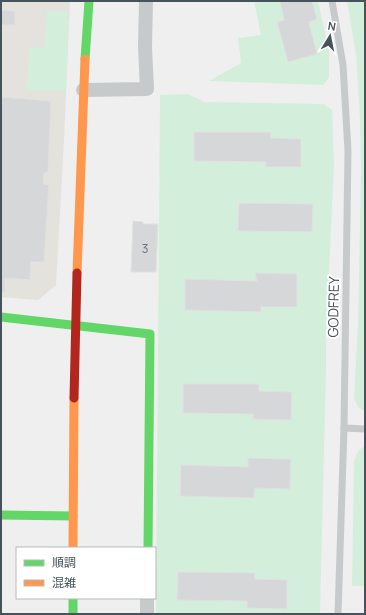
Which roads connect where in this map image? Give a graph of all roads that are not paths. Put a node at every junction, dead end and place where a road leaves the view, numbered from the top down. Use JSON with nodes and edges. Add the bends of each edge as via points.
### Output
{"nodes":[{"id":1,"x":89,"y":1,"type":"edge"},
{"id":2,"x":146,"y":1,"type":"edge"},
{"id":3,"x":332,"y":1,"type":"edge"},
{"id":4,"x":84,"y":90,"type":"junction"},
{"id":5,"x":1,"y":317,"type":"edge"},
{"id":6,"x":75,"y":326,"type":"junction"},
{"id":7,"x":344,"y":428,"type":"junction"},
{"id":8,"x":365,"y":429,"type":"edge"},
{"id":9,"x":1,"y":515,"type":"edge"},
{"id":10,"x":73,"y":516,"type":"junction"},
{"id":11,"x":73,"y":547,"type":"edge"},
{"id":12,"x":148,"y":547,"type":"edge"},
{"id":13,"x":73,"y":599,"type":"edge"},
{"id":14,"x":147,"y":599,"type":"edge"},
{"id":15,"x":73,"y":614,"type":"edge"},
{"id":16,"x":147,"y":614,"type":"edge"},
{"id":17,"x":338,"y":614,"type":"edge"}],
"edges":[{"from":1,"to":4,"type":"street"},
{"from":2,"to":4,"type":"street","via":[[147,89]]},
{"from":3,"to":7,"type":"lane","name":"GODFREY","via":[[343,65],[348,151]]},
{"from":4,"to":6,"type":"street"},
{"from":5,"to":6,"type":"street"},
{"from":6,"to":10,"type":"street"},
{"from":6,"to":12,"type":"street","via":[[150,334]]},
{"from":7,"to":8,"type":"lane"},
{"from":7,"to":17,"type":"lane","name":"GODFREY"},
{"from":9,"to":10,"type":"street"},
{"from":10,"to":11,"type":"street"},
{"from":13,"to":15,"type":"street"},
{"from":14,"to":16,"type":"street"}]}
